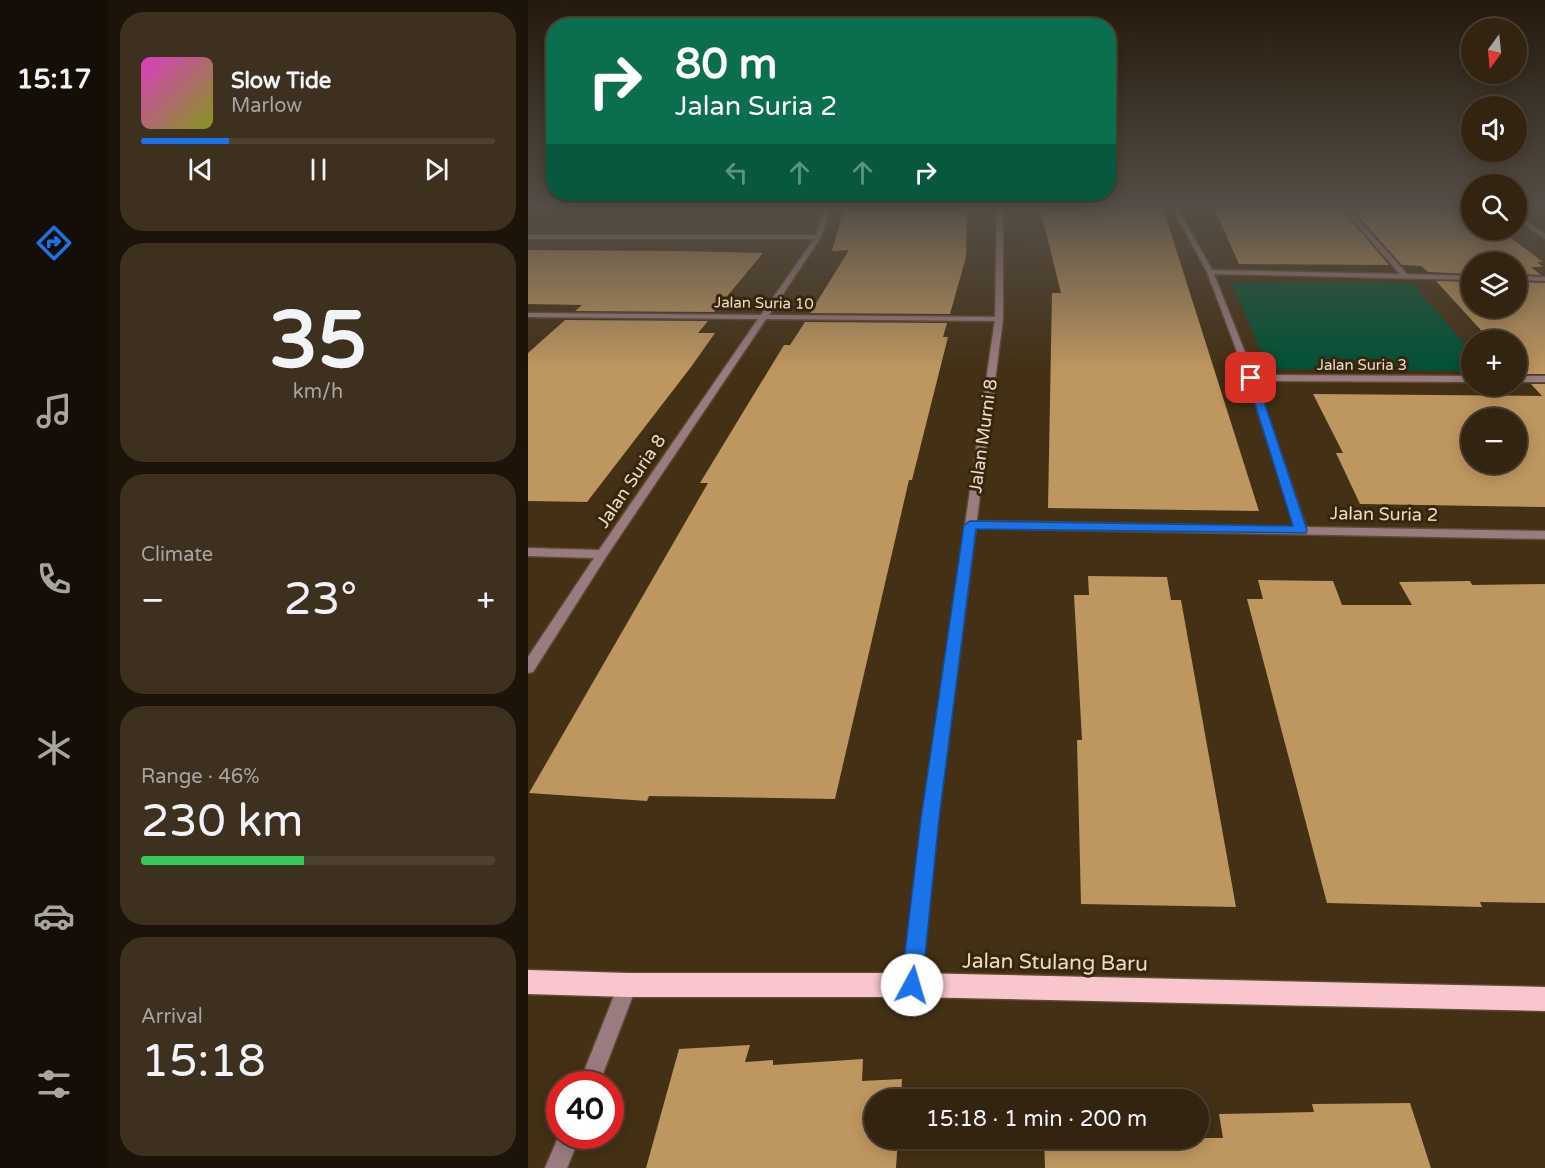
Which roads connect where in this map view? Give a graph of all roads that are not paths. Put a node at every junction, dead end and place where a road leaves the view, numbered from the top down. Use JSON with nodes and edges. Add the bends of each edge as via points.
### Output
{"nodes":[{"id":1,"x":801,"y":263,"type":"edge"},
{"id":2,"x":1000,"y":263,"type":"edge"},
{"id":3,"x":1205,"y":263,"type":"edge"},
{"id":4,"x":1393,"y":263,"type":"edge"},
{"id":5,"x":1210,"y":272,"type":"junction"},
{"id":6,"x":1405,"y":276,"type":"junction"},
{"id":7,"x":1461,"y":278,"type":"edge"},
{"id":8,"x":1527,"y":278,"type":"edge"},
{"id":9,"x":1545,"y":279,"type":"edge"},
{"id":10,"x":528,"y":315,"type":"edge"},
{"id":11,"x":766,"y":316,"type":"junction"},
{"id":12,"x":999,"y":319,"type":"junction"},
{"id":13,"x":1251,"y":378,"type":"junction"},
{"id":14,"x":1461,"y":379,"type":"edge"},
{"id":15,"x":1527,"y":379,"type":"edge"},
{"id":16,"x":1545,"y":380,"type":"edge"},
{"id":17,"x":970,"y":525,"type":"junction"},
{"id":18,"x":1301,"y":530,"type":"junction"},
{"id":19,"x":1545,"y":536,"type":"edge"},
{"id":20,"x":528,"y":552,"type":"edge"},
{"id":21,"x":602,"y":554,"type":"junction"},
{"id":22,"x":528,"y":668,"type":"edge"},
{"id":23,"x":528,"y":982,"type":"edge"},
{"id":24,"x":628,"y":985,"type":"junction"},
{"id":25,"x":912,"y":985,"type":"junction"},
{"id":26,"x":1545,"y":999,"type":"edge"},
{"id":27,"x":594,"y":1071,"type":"edge"},
{"id":28,"x":564,"y":1149,"type":"edge"},
{"id":29,"x":556,"y":1168,"type":"edge"}],
"edges":[{"from":1,"to":11,"type":"street","name":"Jalan Suria 8"},
{"from":2,"to":12,"type":"street","name":"Jalan Murni 8"},
{"from":3,"to":5,"type":"street"},
{"from":4,"to":6,"type":"street"},
{"from":5,"to":6,"type":"street"},
{"from":5,"to":13,"type":"street"},
{"from":6,"to":7,"type":"street"},
{"from":8,"to":9,"type":"street"},
{"from":10,"to":11,"type":"street","name":"Jalan Suria 10"},
{"from":11,"to":12,"type":"street","name":"Jalan Suria 10"},
{"from":11,"to":21,"type":"street","name":"Jalan Suria 8"},
{"from":12,"to":17,"type":"street","name":"Jalan Murni 8"},
{"from":13,"to":14,"type":"street","name":"Jalan Suria 3"},
{"from":13,"to":18,"type":"street"},
{"from":15,"to":16,"type":"street"},
{"from":17,"to":18,"type":"street","name":"Jalan Suria 2"},
{"from":17,"to":25,"type":"street","name":"Jalan Murni 8"},
{"from":18,"to":19,"type":"street","name":"Jalan Suria 2"},
{"from":20,"to":21,"type":"street"},
{"from":21,"to":22,"type":"street","name":"Jalan Suria 8"},
{"from":23,"to":24,"type":"main road","name":"Jalan Stulang Baru"},
{"from":24,"to":25,"type":"main road","name":"Jalan Stulang Baru"},
{"from":24,"to":27,"type":"street"},
{"from":25,"to":26,"type":"main road","name":"Jalan Stulang Baru"},
{"from":28,"to":29,"type":"street"}]}
